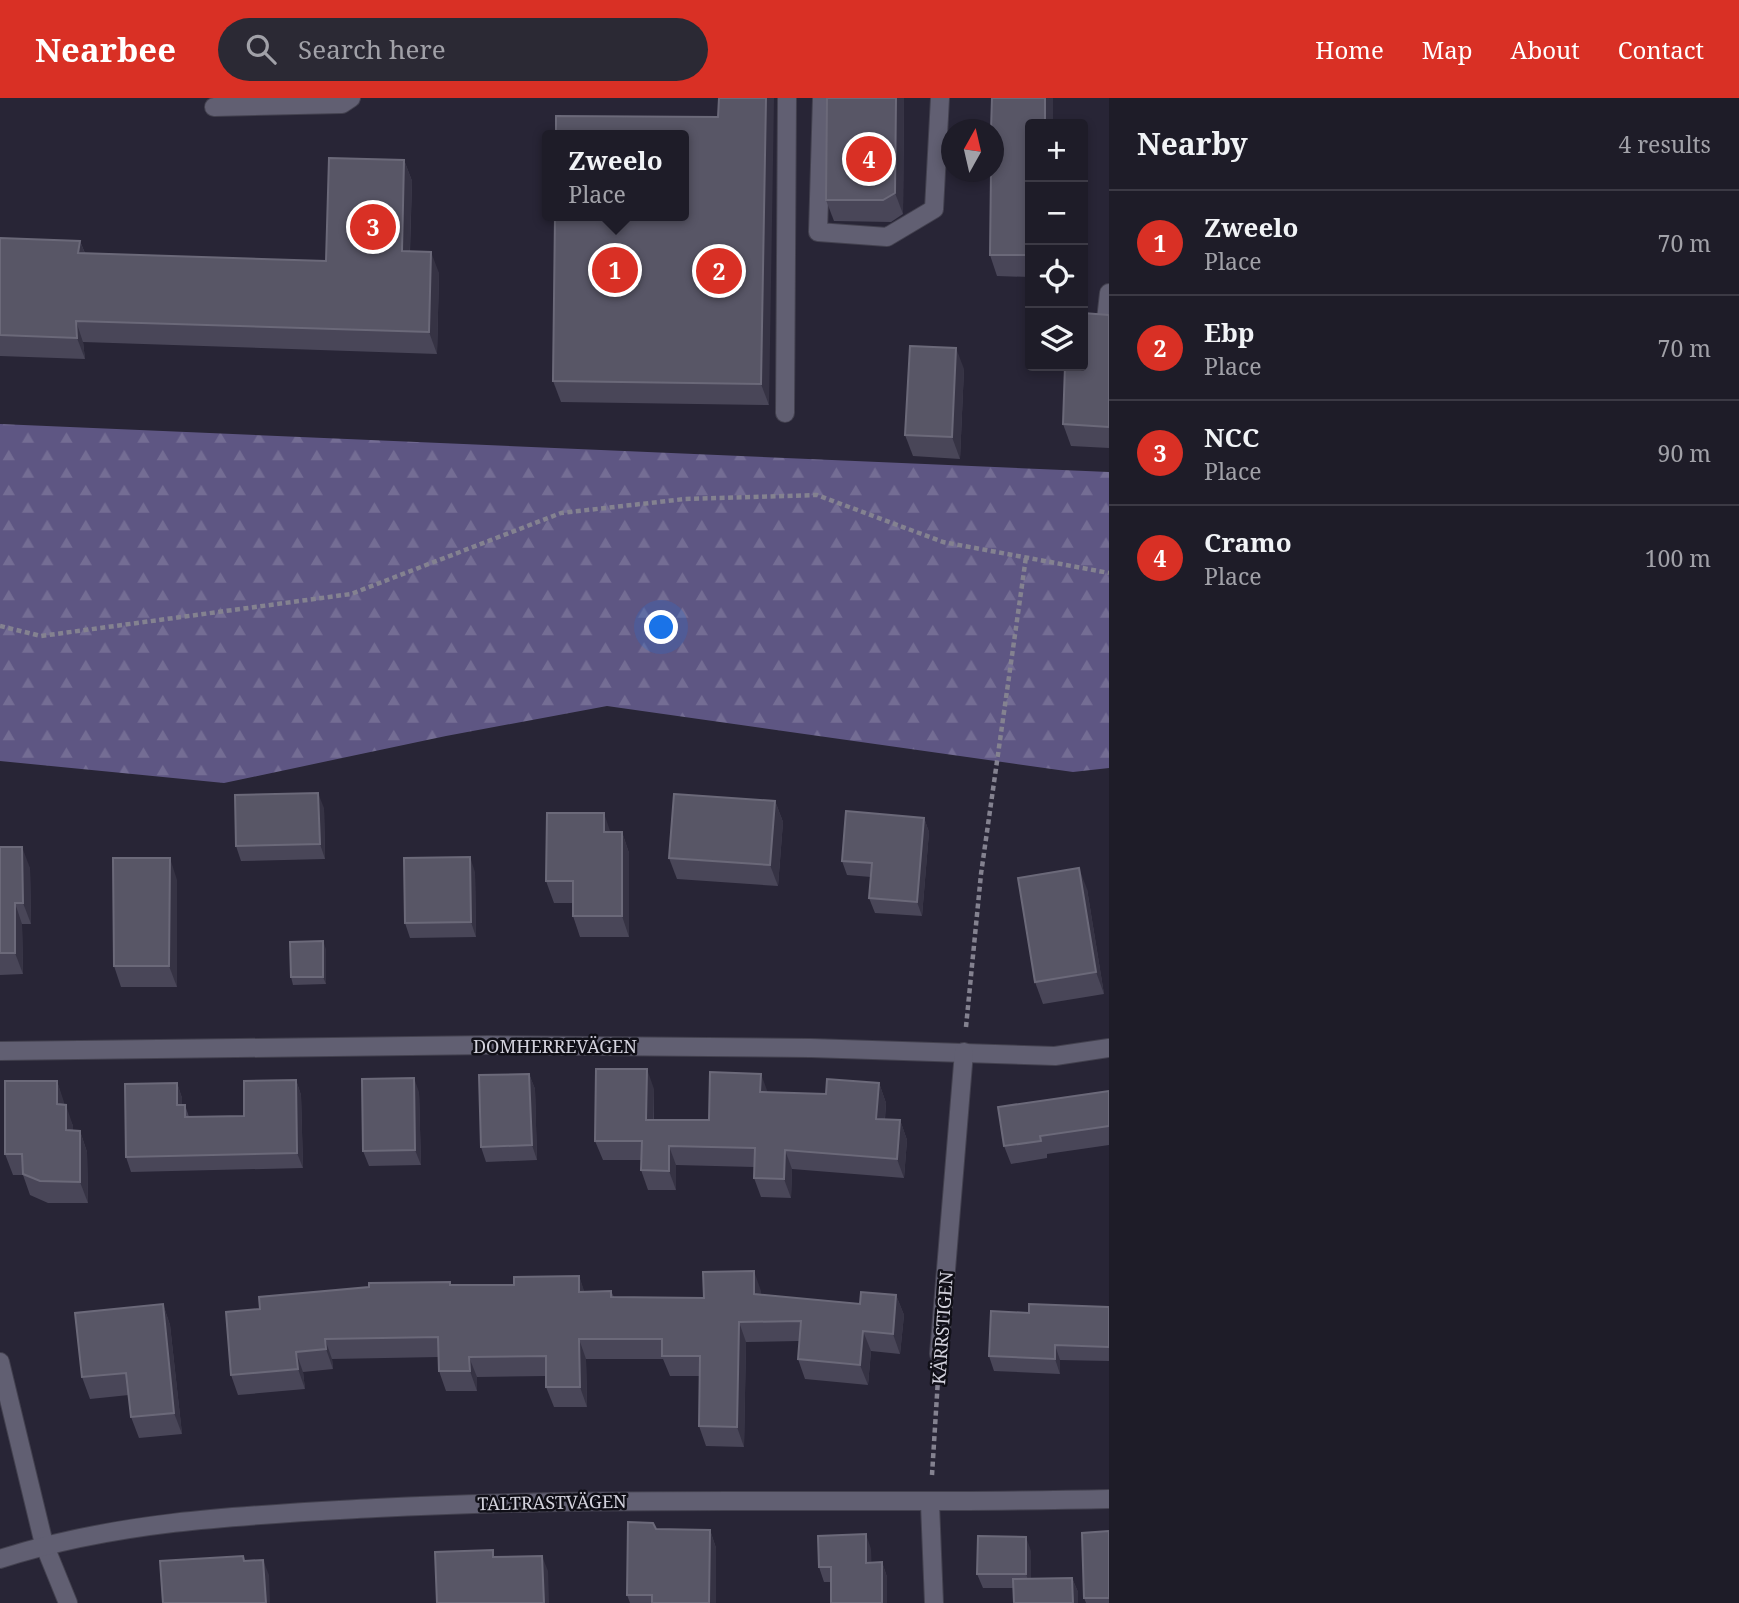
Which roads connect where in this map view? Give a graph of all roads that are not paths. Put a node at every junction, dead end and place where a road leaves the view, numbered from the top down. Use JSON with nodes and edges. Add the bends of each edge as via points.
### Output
{"nodes":[{"id":1,"x":351,"y":98,"type":"edge"},
{"id":2,"x":788,"y":98,"type":"edge"},
{"id":3,"x":822,"y":98,"type":"edge"},
{"id":4,"x":940,"y":98,"type":"edge"},
{"id":5,"x":214,"y":107,"type":"dead end"},
{"id":6,"x":1109,"y":293,"type":"edge"},
{"id":7,"x":1106,"y":320,"type":"edge"},
{"id":8,"x":785,"y":412,"type":"dead end"},
{"id":9,"x":1109,"y":1048,"type":"edge"},
{"id":10,"x":0,"y":1051,"type":"edge"},
{"id":11,"x":964,"y":1052,"type":"junction"},
{"id":12,"x":939,"y":1354,"type":"road end"},
{"id":13,"x":0,"y":1362,"type":"edge"},
{"id":14,"x":1109,"y":1499,"type":"edge"},
{"id":15,"x":930,"y":1504,"type":"junction"},
{"id":16,"x":44,"y":1544,"type":"junction"},
{"id":17,"x":0,"y":1559,"type":"edge"},
{"id":18,"x":68,"y":1603,"type":"edge"},
{"id":19,"x":934,"y":1603,"type":"edge"}],
"edges":[{"from":1,"to":5,"type":"street","via":[[342,104]]},
{"from":2,"to":8,"type":"street"},
{"from":3,"to":4,"type":"street","via":[[818,232],[887,237],[934,209]]},
{"from":6,"to":7,"type":"street"},
{"from":9,"to":11,"type":"street","name":"DOMHERREVÄGEN","via":[[1055,1056]]},
{"from":10,"to":11,"type":"street","name":"DOMHERREVÄGEN","via":[[489,1045]]},
{"from":11,"to":12,"type":"street","name":"KÄRRSTIGEN"},
{"from":13,"to":16,"type":"street"},
{"from":14,"to":15,"type":"street","name":"TALTRASTVÄGEN"},
{"from":15,"to":16,"type":"street","name":"TALTRASTVÄGEN","via":[[421,1504],[179,1523]]},
{"from":15,"to":19,"type":"street"},
{"from":16,"to":17,"type":"street","name":"TALTRASTVÄGEN"},
{"from":16,"to":18,"type":"street"}]}
